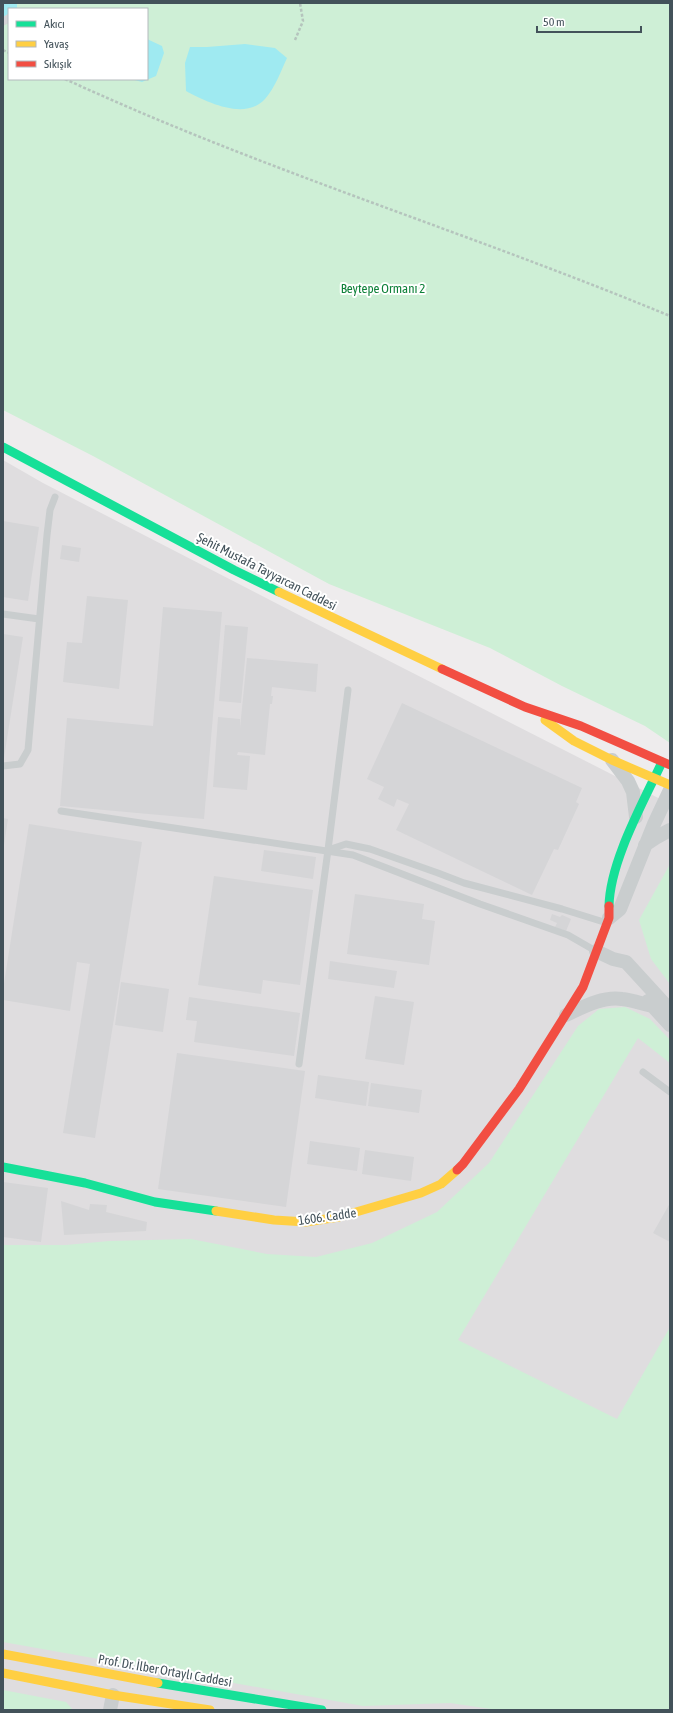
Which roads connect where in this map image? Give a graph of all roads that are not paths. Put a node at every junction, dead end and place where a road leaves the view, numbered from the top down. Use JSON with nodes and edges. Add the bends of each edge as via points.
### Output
{"nodes":[{"id":1,"x":3,"y":447,"type":"edge"},
{"id":2,"x":55,"y":497,"type":"dead end"},
{"id":3,"x":3,"y":614,"type":"edge"},
{"id":4,"x":39,"y":619,"type":"junction"},
{"id":5,"x":348,"y":690,"type":"dead end"},
{"id":6,"x":525,"y":707,"type":"junction"},
{"id":7,"x":612,"y":760,"type":"junction"},
{"id":8,"x":666,"y":764,"type":"edge"},
{"id":9,"x":3,"y":766,"type":"edge"},
{"id":10,"x":654,"y":779,"type":"junction"},
{"id":11,"x":670,"y":786,"type":"edge"},
{"id":12,"x":670,"y":790,"type":"edge"},
{"id":13,"x":61,"y":811,"type":"dead end"},
{"id":14,"x":636,"y":820,"type":"junction"},
{"id":15,"x":670,"y":830,"type":"edge"},
{"id":16,"x":645,"y":845,"type":"junction"},
{"id":17,"x":328,"y":850,"type":"junction"},
{"id":18,"x":608,"y":921,"type":"junction"},
{"id":19,"x":596,"y":952,"type":"junction"},
{"id":20,"x":613,"y":959,"type":"junction"},
{"id":21,"x":653,"y":1006,"type":"junction"},
{"id":22,"x":670,"y":1010,"type":"edge"},
{"id":23,"x":566,"y":1015,"type":"junction"},
{"id":24,"x":670,"y":1025,"type":"edge"},
{"id":25,"x":299,"y":1064,"type":"dead end"},
{"id":26,"x":643,"y":1072,"type":"dead end"},
{"id":27,"x":670,"y":1092,"type":"edge"},
{"id":28,"x":3,"y":1167,"type":"edge"},
{"id":29,"x":3,"y":1654,"type":"edge"},
{"id":30,"x":3,"y":1673,"type":"edge"},
{"id":31,"x":115,"y":1686,"type":"junction"},
{"id":32,"x":110,"y":1710,"type":"edge"},
{"id":33,"x":210,"y":1710,"type":"edge"},
{"id":34,"x":322,"y":1710,"type":"edge"}],
"edges":[{"from":1,"to":6,"type":"street","name":"Şehit Mustafa Tayyarcan Caddesi","via":[[234,570],[407,654]]},
{"from":2,"to":4,"type":"lane","via":[[50,510]]},
{"from":3,"to":4,"type":"lane"},
{"from":4,"to":9,"type":"lane","via":[[28,750],[20,764]]},
{"from":5,"to":17,"type":"lane"},
{"from":6,"to":7,"type":"street","name":"Şehit Mustafa Tayyarcan Caddesi","via":[[574,741]]},
{"from":6,"to":8,"type":"street","name":"Şehit Mustafa Tayyarcan Caddesi","via":[[581,726]]},
{"from":7,"to":10,"type":"street","name":"Şehit Mustafa Tayyarcan Caddesi"},
{"from":7,"to":14,"type":"street","via":[[633,792]]},
{"from":8,"to":10,"type":"street","name":"1606. Cadde"},
{"from":10,"to":11,"type":"street","name":"Şehit Mustafa Tayyarcan Caddesi"},
{"from":10,"to":14,"type":"street","name":"1606. Cadde"},
{"from":12,"to":16,"type":"street"},
{"from":13,"to":17,"type":"lane"},
{"from":14,"to":18,"type":"street","name":"1606. Cadde","via":[[623,851],[610,895]]},
{"from":15,"to":16,"type":"street"},
{"from":16,"to":18,"type":"street","via":[[620,909]]},
{"from":17,"to":18,"type":"lane","via":[[346,844],[370,849],[464,883]]},
{"from":17,"to":19,"type":"lane","via":[[353,855],[568,935]]},
{"from":17,"to":25,"type":"lane"},
{"from":18,"to":19,"type":"street","name":"1606. Cadde"},
{"from":19,"to":20,"type":"street"},
{"from":19,"to":23,"type":"street","name":"1606. Cadde","via":[[582,988]]},
{"from":20,"to":21,"type":"street"},
{"from":20,"to":22,"type":"street","via":[[626,962]]},
{"from":21,"to":23,"type":"street","via":[[611,999]]},
{"from":21,"to":24,"type":"street"},
{"from":23,"to":28,"type":"street","name":"1606. Cadde","via":[[519,1089],[463,1164],[441,1184],[421,1193],[367,1209],[306,1222],[274,1220],[155,1202],[85,1183]]},
{"from":26,"to":27,"type":"lane"},
{"from":29,"to":31,"type":"street","name":"Prof. Dr. İlber Ortaylı Caddesi"},
{"from":30,"to":31,"type":"street","name":"Prof. Dr. İlber Ortaylı Caddesi"},
{"from":31,"to":32,"type":"street"},
{"from":31,"to":33,"type":"street","name":"Prof. Dr. İlber Ortaylı Caddesi"},
{"from":31,"to":34,"type":"street","name":"Prof. Dr. İlber Ortaylı Caddesi"}]}
